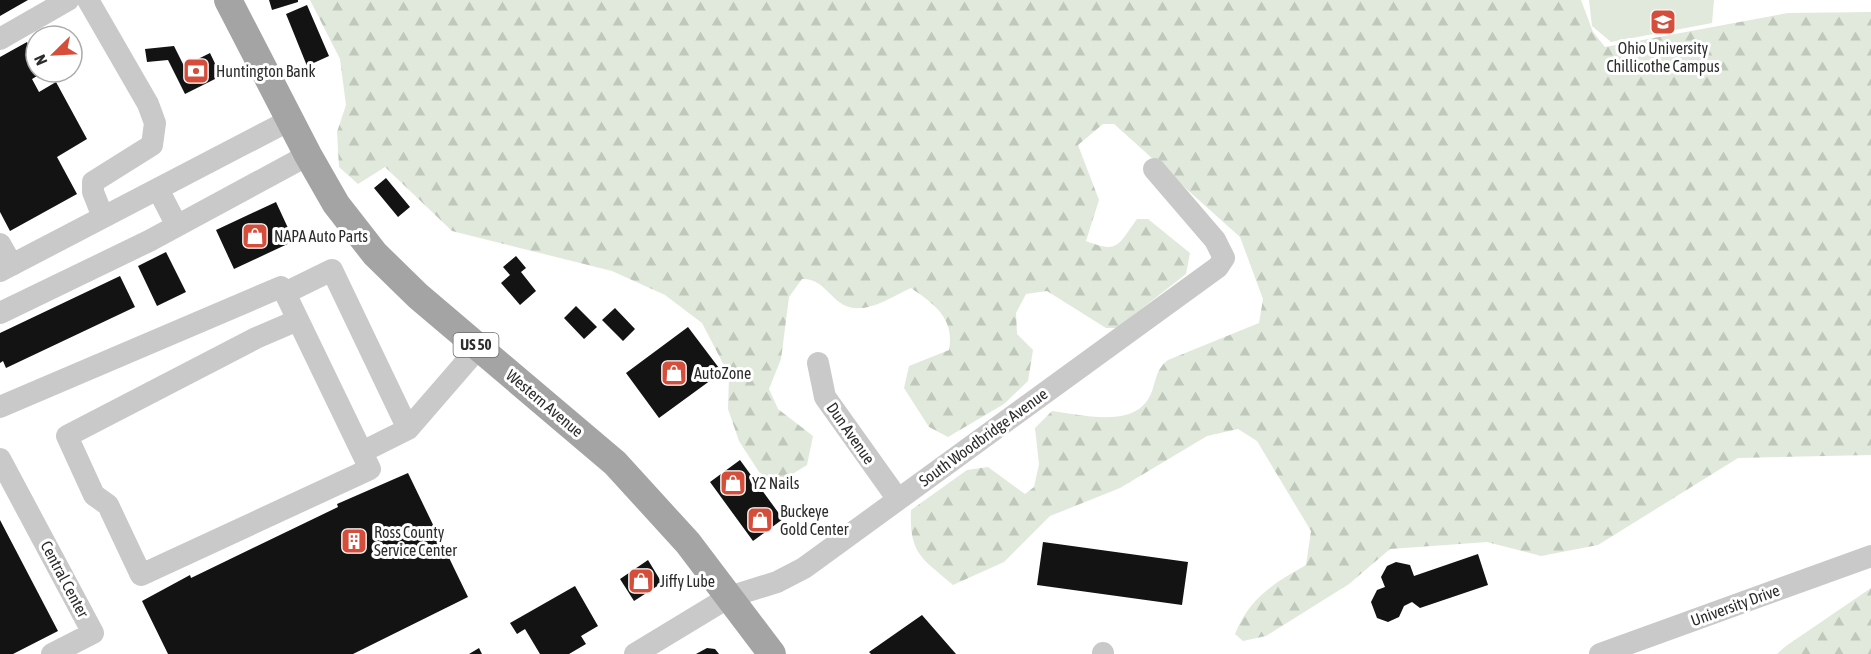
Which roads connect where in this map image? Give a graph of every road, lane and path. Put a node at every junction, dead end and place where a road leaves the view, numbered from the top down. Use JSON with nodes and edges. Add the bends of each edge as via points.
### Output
{"nodes":[{"id":1,"x":68,"y":0,"type":"edge"},
{"id":2,"x":88,"y":0,"type":"edge"},
{"id":3,"x":228,"y":0,"type":"edge"},
{"id":4,"x":0,"y":39,"type":"edge"},
{"id":5,"x":290,"y":120,"type":"junction"},
{"id":6,"x":308,"y":155,"type":"junction"},
{"id":7,"x":1154,"y":169,"type":"dead end"},
{"id":8,"x":158,"y":189,"type":"junction"},
{"id":9,"x":103,"y":217,"type":"junction"},
{"id":10,"x":177,"y":226,"type":"junction"},
{"id":11,"x":0,"y":244,"type":"edge"},
{"id":12,"x":6,"y":268,"type":"edge"},
{"id":13,"x":285,"y":293,"type":"junction"},
{"id":14,"x":0,"y":313,"type":"edge"},
{"id":15,"x":298,"y":320,"type":"junction"},
{"id":16,"x":479,"y":347,"type":"junction"},
{"id":17,"x":818,"y":363,"type":"dead end"},
{"id":18,"x":0,"y":407,"type":"edge"},
{"id":19,"x":408,"y":429,"type":"junction"},
{"id":20,"x":362,"y":452,"type":"junction"},
{"id":21,"x":0,"y":459,"type":"edge"},
{"id":22,"x":7,"y":489,"type":"edge"},
{"id":23,"x":897,"y":498,"type":"junction"},
{"id":24,"x":1871,"y":556,"type":"edge"},
{"id":25,"x":729,"y":597,"type":"junction"},
{"id":26,"x":52,"y":654,"type":"edge"},
{"id":27,"x":635,"y":654,"type":"edge"},
{"id":28,"x":772,"y":654,"type":"edge"},
{"id":29,"x":1600,"y":654,"type":"edge"}],
"edges":[{"from":1,"to":4,"type":"street"},
{"from":2,"to":9,"type":"street","via":[[155,123],[152,145],[93,182]]},
{"from":3,"to":5,"type":"main road","name":"Western Avenue","number":"US 50"},
{"from":5,"to":6,"type":"main road","name":"Western Avenue","number":"US 50"},
{"from":5,"to":8,"type":"street"},
{"from":6,"to":10,"type":"street"},
{"from":6,"to":16,"type":"main road","name":"Western Avenue","number":"US 50","via":[[336,204],[375,254]]},
{"from":7,"to":23,"type":"street","name":"South Woodbridge Avenue","via":[[1215,240],[1224,258],[1218,267]]},
{"from":8,"to":9,"type":"street"},
{"from":8,"to":10,"type":"street"},
{"from":9,"to":12,"type":"street"},
{"from":10,"to":14,"type":"street"},
{"from":11,"to":12,"type":"street"},
{"from":13,"to":15,"type":"street"},
{"from":13,"to":18,"type":"street","via":[[281,287]]},
{"from":13,"to":19,"type":"street","via":[[332,270]]},
{"from":15,"to":20,"type":"street"},
{"from":15,"to":20,"type":"street","via":[[67,436],[94,495],[108,505],[141,575],[370,469]]},
{"from":16,"to":19,"type":"street"},
{"from":16,"to":25,"type":"main road","name":"Western Avenue","number":"US 50","via":[[615,463],[687,543]]},
{"from":17,"to":23,"type":"street","name":"Dun Avenue","via":[[825,397]]},
{"from":19,"to":20,"type":"street"},
{"from":21,"to":22,"type":"street","name":"Central Center"},
{"from":22,"to":26,"type":"street","name":"Central Center","via":[[93,633]]},
{"from":23,"to":25,"type":"street","name":"South Woodbridge Avenue","via":[[804,568],[777,582]]},
{"from":24,"to":29,"type":"street","name":"University Drive"},
{"from":25,"to":27,"type":"street","name":"South Woodbridge Avenue"},
{"from":25,"to":28,"type":"main road","name":"Western Avenue","number":"US 50"}]}
